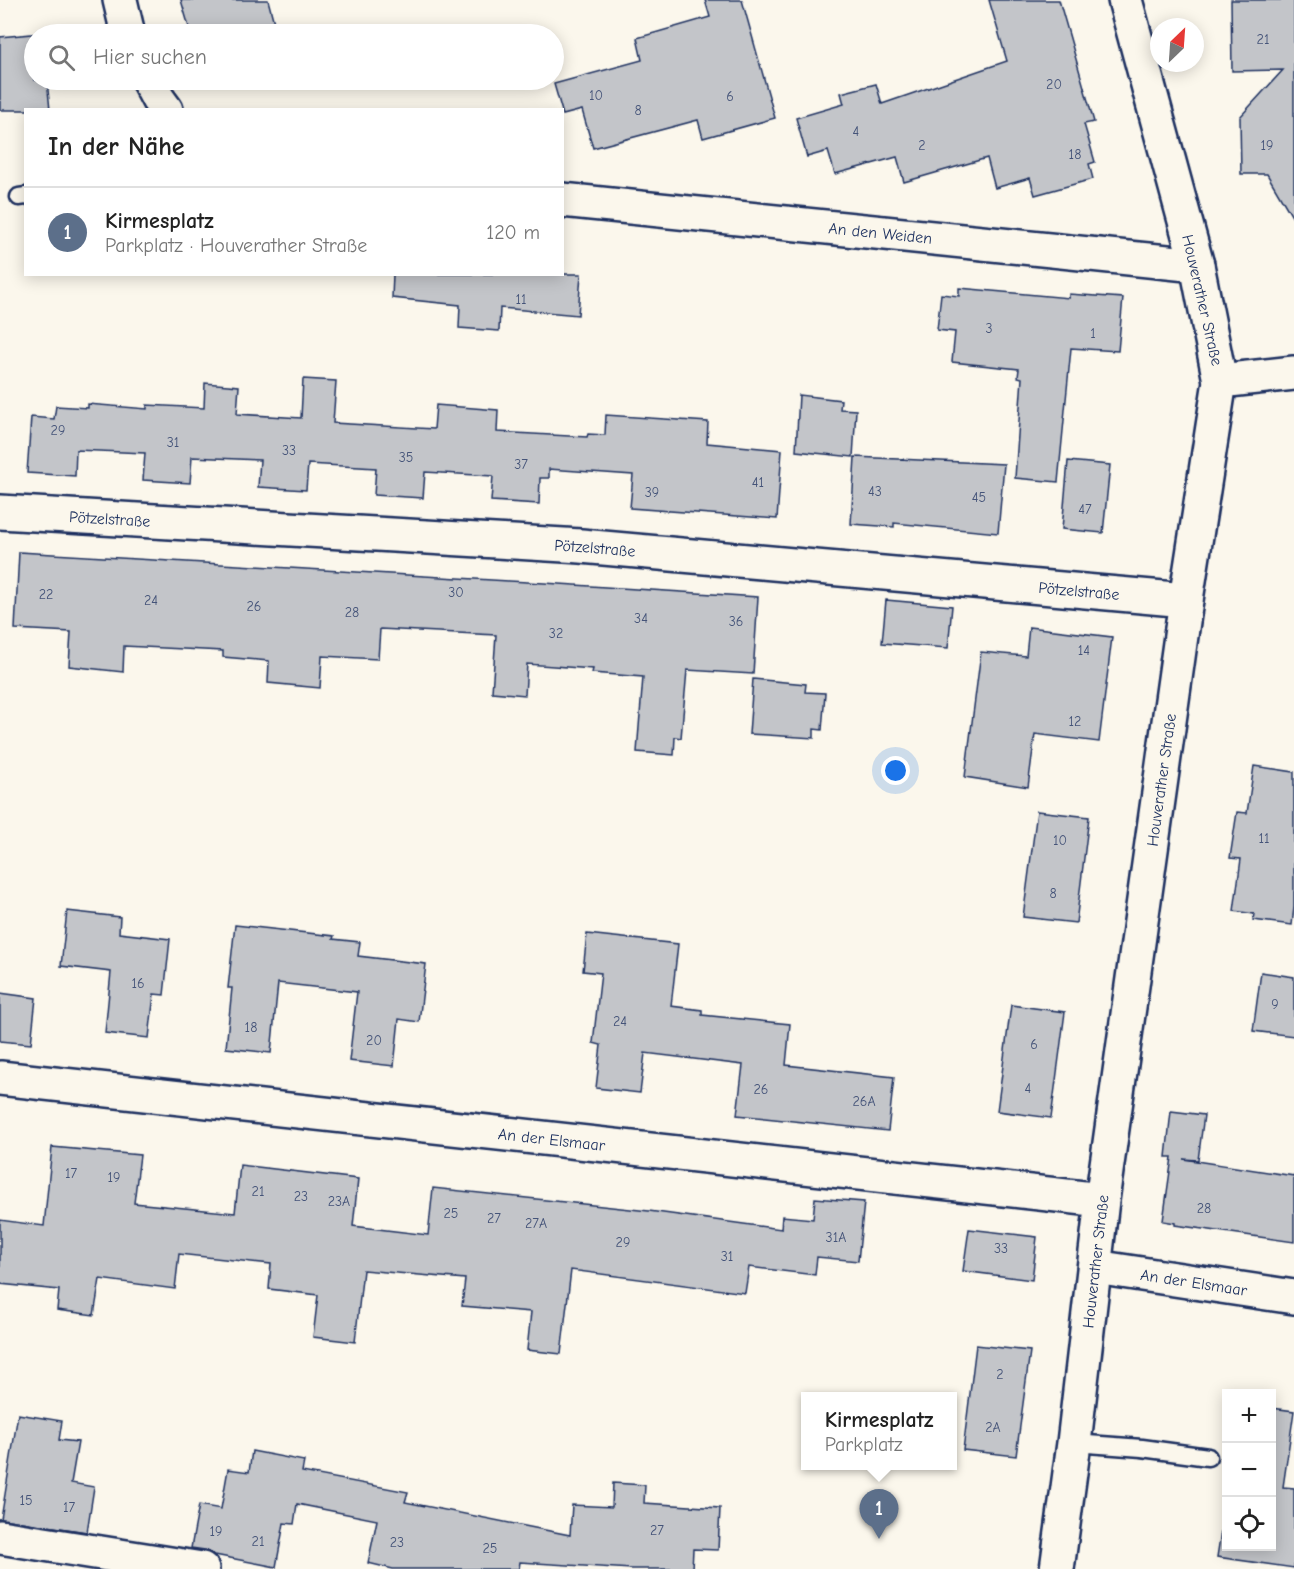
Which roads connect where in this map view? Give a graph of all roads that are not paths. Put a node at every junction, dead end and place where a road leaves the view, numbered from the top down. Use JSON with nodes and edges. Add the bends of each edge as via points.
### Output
{"nodes":[{"id":1,"x":120,"y":0,"type":"edge"},
{"id":2,"x":1125,"y":0,"type":"edge"},
{"id":3,"x":126,"y":24,"type":"edge"},
{"id":4,"x":153,"y":90,"type":"edge"},
{"id":5,"x":165,"y":108,"type":"edge"},
{"id":6,"x":564,"y":200,"type":"edge"},
{"id":7,"x":1197,"y":265,"type":"junction"},
{"id":8,"x":1294,"y":373,"type":"edge"},
{"id":9,"x":1220,"y":381,"type":"junction"},
{"id":10,"x":0,"y":512,"type":"edge"},
{"id":11,"x":1186,"y":600,"type":"junction"},
{"id":12,"x":0,"y":1078,"type":"edge"},
{"id":13,"x":1102,"y":1200,"type":"junction"},
{"id":14,"x":1095,"y":1267,"type":"junction"},
{"id":15,"x":1294,"y":1298,"type":"edge"},
{"id":16,"x":1074,"y":1443,"type":"junction"},
{"id":17,"x":1208,"y":1457,"type":"dead end"},
{"id":18,"x":0,"y":1537,"type":"edge"},
{"id":19,"x":202,"y":1569,"type":"edge"},
{"id":20,"x":1057,"y":1569,"type":"edge"}],
"edges":[{"from":1,"to":3,"type":"street"},
{"from":2,"to":7,"type":"street","name":"Houverather Straße"},
{"from":4,"to":5,"type":"street"},
{"from":6,"to":7,"type":"street","name":"An den Weiden"},
{"from":7,"to":9,"type":"street","name":"Houverather Straße"},
{"from":8,"to":9,"type":"street"},
{"from":9,"to":11,"type":"street","name":"Houverather Straße"},
{"from":10,"to":11,"type":"street","name":"Pötzelstraße","via":[[581,546]]},
{"from":11,"to":13,"type":"street","name":"Houverather Straße"},
{"from":12,"to":13,"type":"street","name":"An der Elsmaar"},
{"from":13,"to":14,"type":"street","name":"Houverather Straße"},
{"from":14,"to":15,"type":"street","name":"An der Elsmaar"},
{"from":14,"to":16,"type":"street","name":"Houverather Straße"},
{"from":16,"to":17,"type":"lane"},
{"from":16,"to":20,"type":"street","name":"Houverather Straße"},
{"from":18,"to":19,"type":"street"}]}
